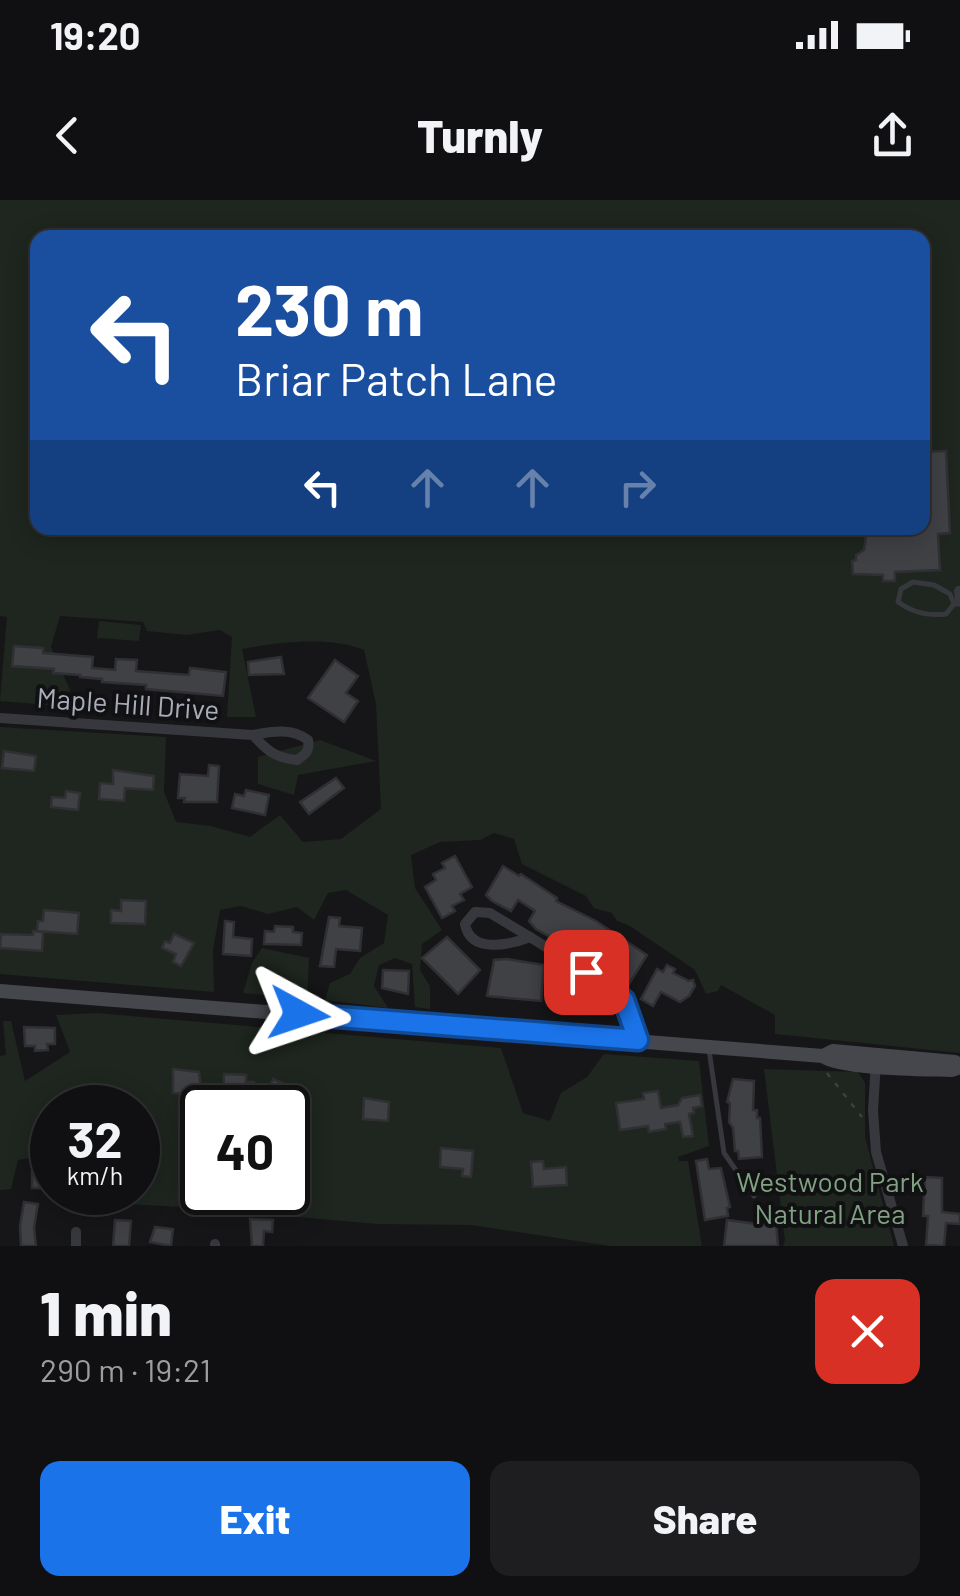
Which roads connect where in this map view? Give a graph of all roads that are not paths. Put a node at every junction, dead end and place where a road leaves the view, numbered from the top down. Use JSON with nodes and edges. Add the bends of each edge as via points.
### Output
{"nodes":[{"id":1,"x":958,"y":600,"type":"edge"},
{"id":2,"x":0,"y":718,"type":"edge"},
{"id":3,"x":253,"y":735,"type":"junction"},
{"id":4,"x":530,"y":937,"type":"junction"},
{"id":5,"x":0,"y":991,"type":"edge"},
{"id":6,"x":638,"y":1040,"type":"junction"},
{"id":7,"x":708,"y":1047,"type":"junction"},
{"id":8,"x":876,"y":1060,"type":"junction"},
{"id":9,"x":960,"y":1067,"type":"edge"},
{"id":10,"x":754,"y":1196,"type":"dead end"},
{"id":11,"x":76,"y":1232,"type":"dead end"},
{"id":12,"x":76,"y":1246,"type":"edge"},
{"id":13,"x":903,"y":1246,"type":"edge"}],
"edges":[{"from":1,"to":1,"type":"lane","via":[[934,585],[913,582],[901,589],[898,602],[928,616],[946,614]]},
{"from":2,"to":3,"type":"street","name":"Maple Hill Drive"},
{"from":3,"to":3,"type":"street","name":"Maple Hill Drive","via":[[284,759],[297,760],[310,747],[299,732]]},
{"from":4,"to":4,"type":"street","via":[[490,912],[475,912],[465,924],[468,935],[483,943]]},
{"from":4,"to":6,"type":"street","via":[[614,990]]},
{"from":5,"to":6,"type":"street"},
{"from":6,"to":7,"type":"street"},
{"from":7,"to":8,"type":"street","via":[[824,1061],[833,1052]]},
{"from":7,"to":10,"type":"lane","via":[[724,1153]]},
{"from":8,"to":9,"type":"street"},
{"from":8,"to":13,"type":"street","via":[[876,1152]]},
{"from":11,"to":12,"type":"street"}]}
